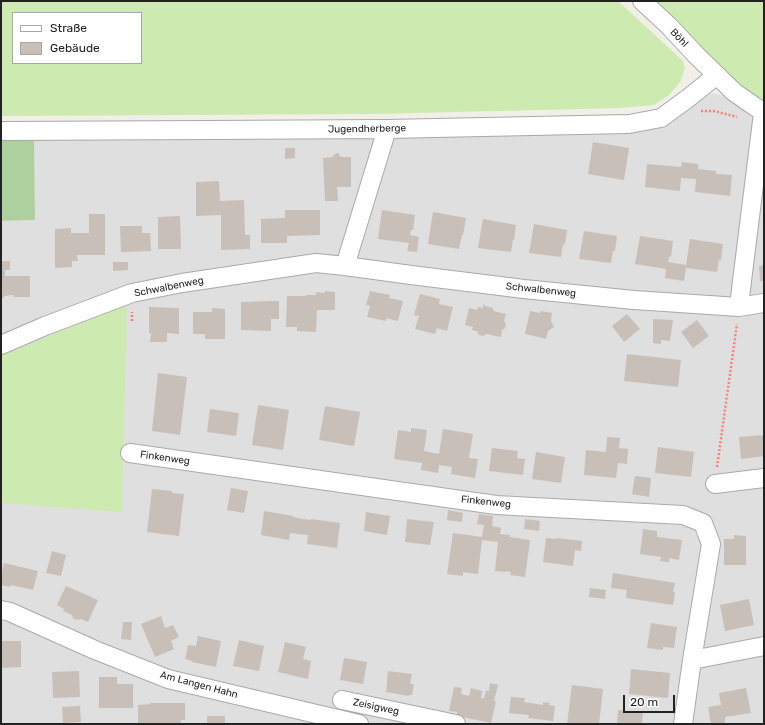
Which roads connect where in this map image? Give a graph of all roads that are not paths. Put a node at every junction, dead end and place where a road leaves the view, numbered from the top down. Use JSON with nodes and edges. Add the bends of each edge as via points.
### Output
{"nodes":[{"id":1,"x":642,"y":1,"type":"edge"},
{"id":2,"x":717,"y":75,"type":"junction"},
{"id":3,"x":763,"y":116,"type":"edge"},
{"id":4,"x":387,"y":129,"type":"junction"},
{"id":5,"x":1,"y":131,"type":"edge"},
{"id":6,"x":345,"y":266,"type":"junction"},
{"id":7,"x":764,"y":303,"type":"edge"},
{"id":8,"x":739,"y":307,"type":"junction"},
{"id":9,"x":1,"y":345,"type":"edge"},
{"id":10,"x":130,"y":453,"type":"dead end"},
{"id":11,"x":764,"y":478,"type":"edge"},
{"id":12,"x":715,"y":484,"type":"road end"},
{"id":13,"x":1,"y":610,"type":"edge"},
{"id":14,"x":764,"y":646,"type":"edge"},
{"id":15,"x":692,"y":660,"type":"junction"},
{"id":16,"x":342,"y":700,"type":"dead end"},
{"id":17,"x":359,"y":724,"type":"edge"},
{"id":18,"x":456,"y":724,"type":"edge"},
{"id":19,"x":683,"y":724,"type":"edge"}],
"edges":[{"from":1,"to":2,"type":"street","name":"Böhl"},
{"from":2,"to":3,"type":"street","name":"Böhl"},
{"from":2,"to":4,"type":"street","name":"Jugendherberge","via":[[661,118],[629,124]]},
{"from":3,"to":8,"type":"street"},
{"from":4,"to":5,"type":"street","name":"Jugendherberge"},
{"from":4,"to":6,"type":"street"},
{"from":6,"to":8,"type":"street","name":"Schwalbenweg","via":[[524,289]]},
{"from":6,"to":9,"type":"street","name":"Schwalbenweg","via":[[316,263],[132,293]]},
{"from":7,"to":8,"type":"street","name":"Schwalbenweg"},
{"from":10,"to":15,"type":"street","name":"Finkenweg","via":[[496,504],[683,515],[703,523],[711,544]]},
{"from":11,"to":12,"type":"street"},
{"from":13,"to":17,"type":"street","name":"Am Langen Hahn","via":[[168,679]]},
{"from":14,"to":15,"type":"street"},
{"from":15,"to":19,"type":"street","name":"Finkenweg"},
{"from":16,"to":18,"type":"street","name":"Zeisigweg"}]}
